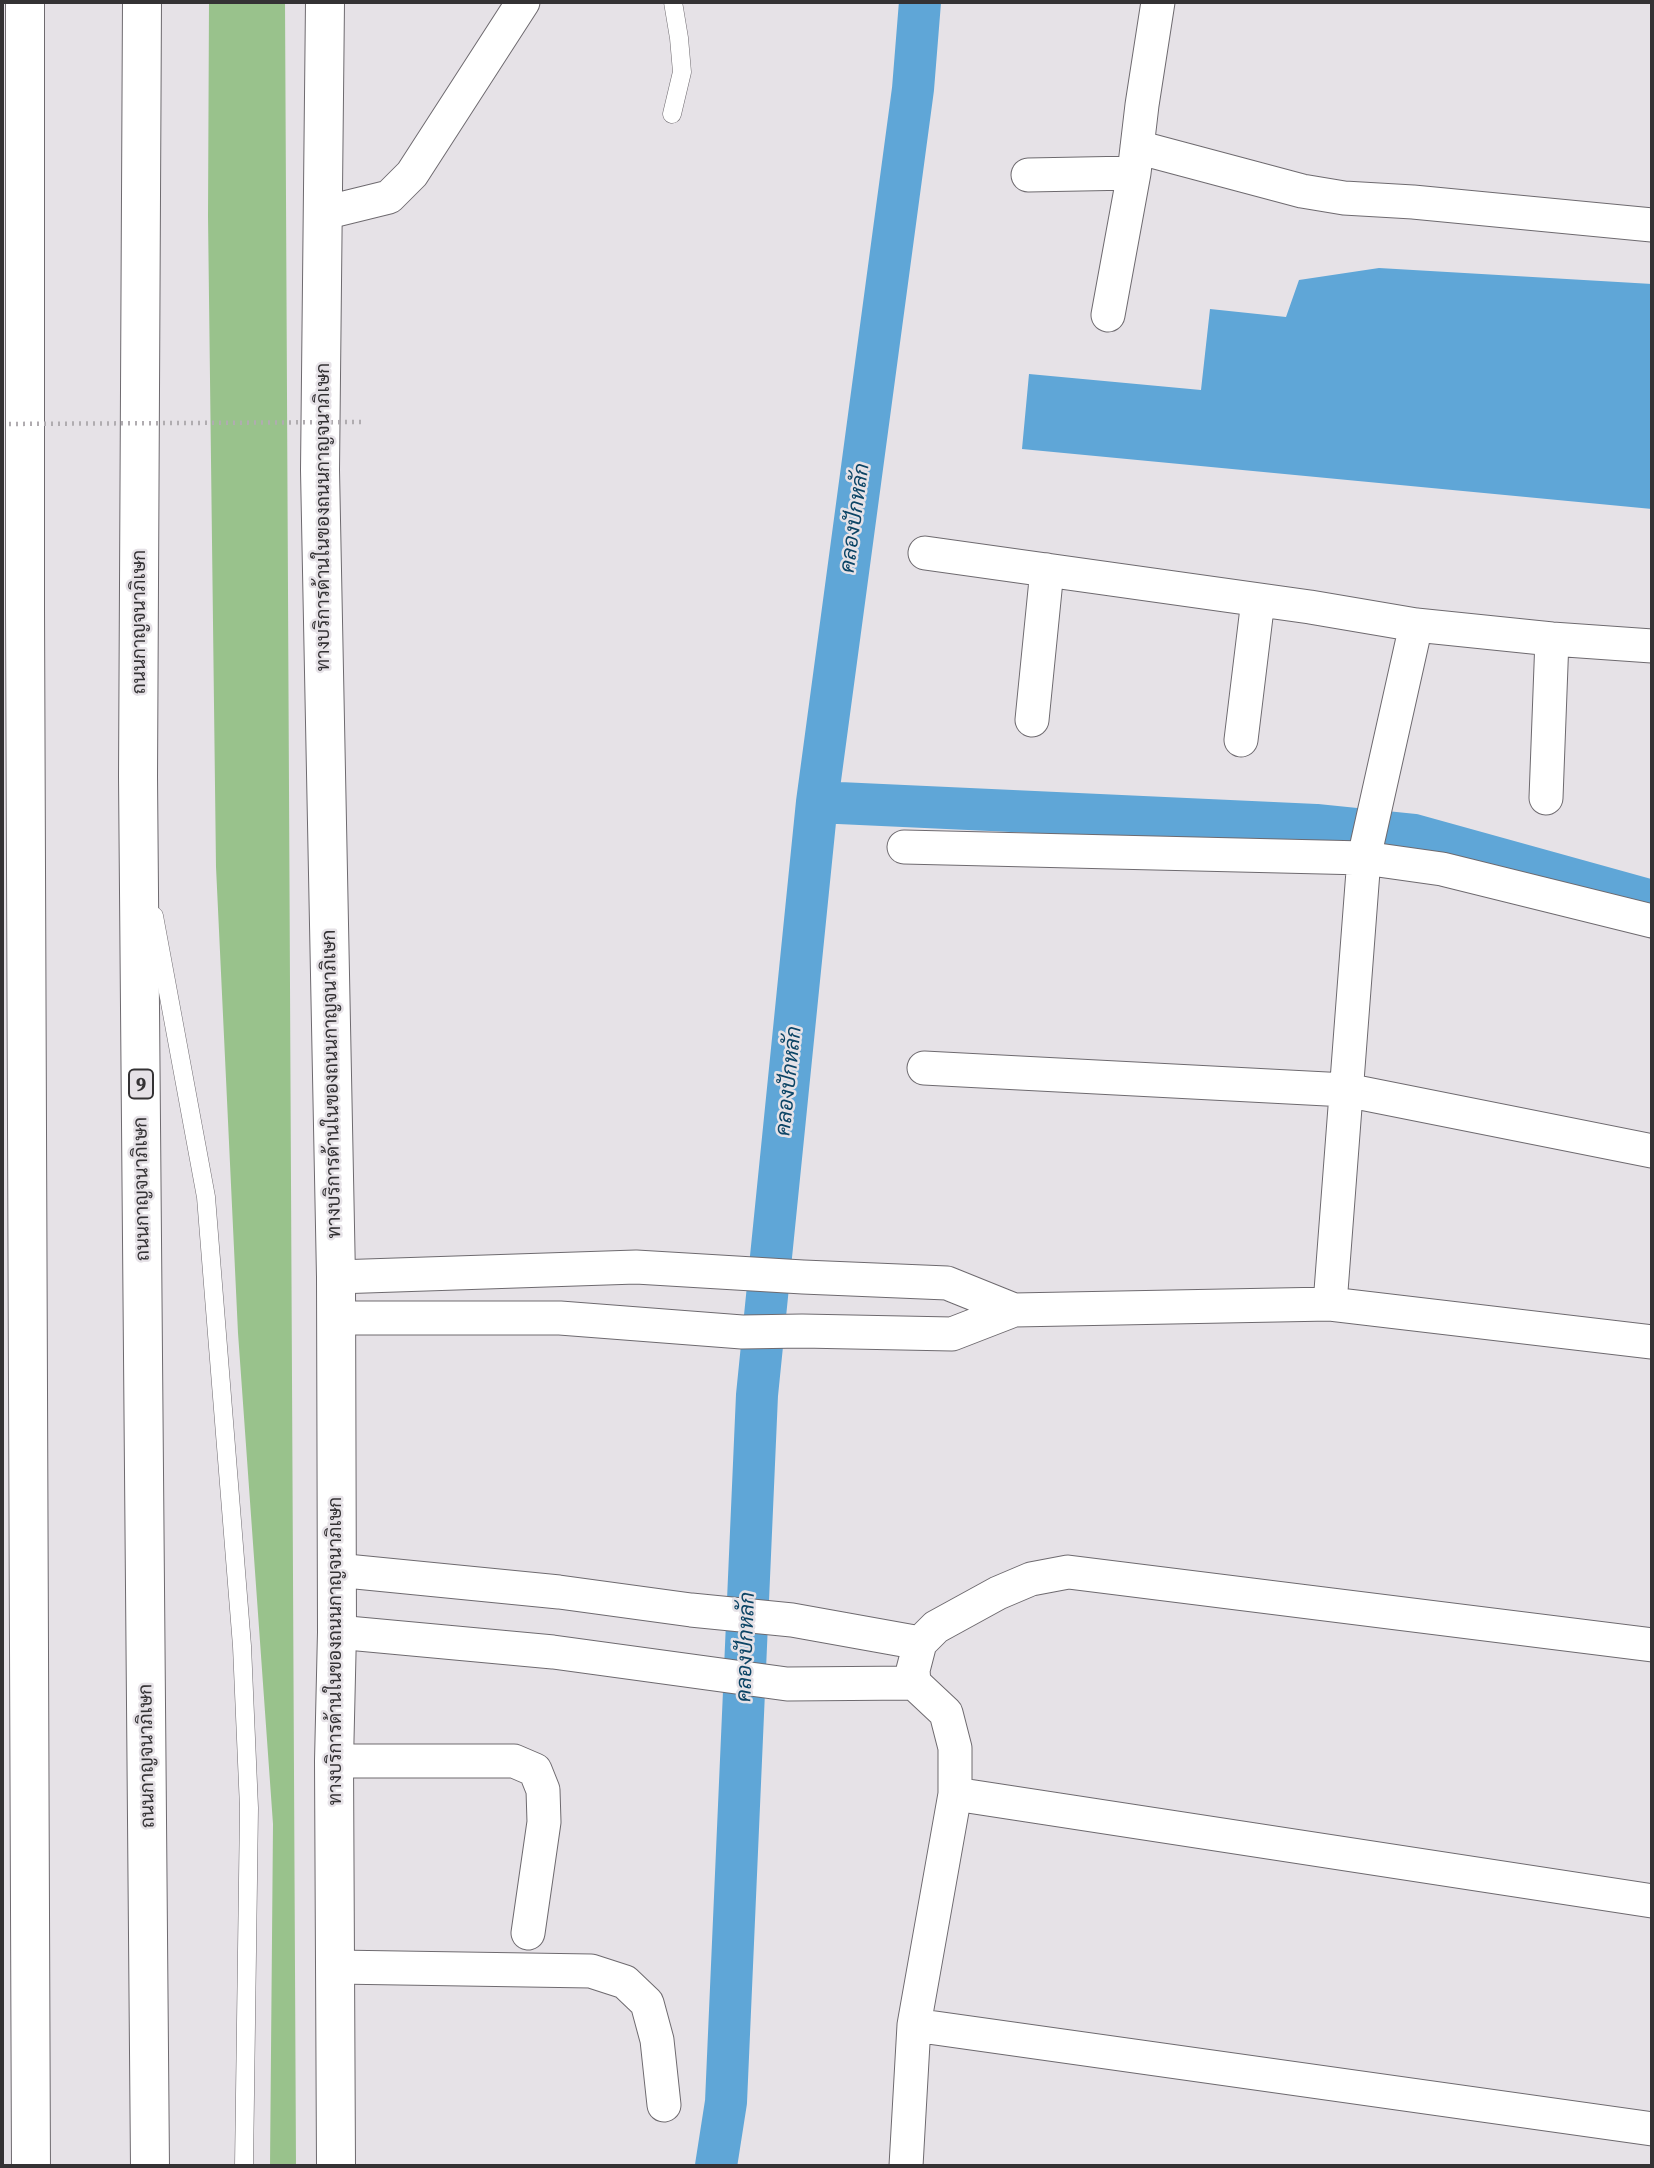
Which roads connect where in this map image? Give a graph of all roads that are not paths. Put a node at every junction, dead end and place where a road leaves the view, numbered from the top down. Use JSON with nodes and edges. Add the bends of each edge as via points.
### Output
{"nodes":[{"id":1,"x":25,"y":2,"type":"edge"},
{"id":2,"x":142,"y":2,"type":"edge"},
{"id":3,"x":326,"y":2,"type":"edge"},
{"id":4,"x":523,"y":2,"type":"edge"},
{"id":5,"x":673,"y":2,"type":"edge"},
{"id":6,"x":1158,"y":2,"type":"edge"},
{"id":7,"x":672,"y":114,"type":"dead end"},
{"id":8,"x":1136,"y":160,"type":"junction"},
{"id":9,"x":1028,"y":175,"type":"dead end"},
{"id":10,"x":324,"y":213,"type":"junction"},
{"id":11,"x":1652,"y":225,"type":"edge"},
{"id":12,"x":1108,"y":315,"type":"dead end"},
{"id":13,"x":925,"y":553,"type":"dead end"},
{"id":14,"x":1047,"y":570,"type":"junction"},
{"id":15,"x":1258,"y":600,"type":"junction"},
{"id":16,"x":1416,"y":625,"type":"junction"},
{"id":17,"x":1552,"y":639,"type":"junction"},
{"id":18,"x":1652,"y":646,"type":"edge"},
{"id":19,"x":1032,"y":720,"type":"dead end"},
{"id":20,"x":1241,"y":740,"type":"dead end"},
{"id":21,"x":1546,"y":798,"type":"dead end"},
{"id":22,"x":139,"y":830,"type":"junction"},
{"id":23,"x":904,"y":846,"type":"dead end"},
{"id":24,"x":1366,"y":851,"type":"junction"},
{"id":25,"x":1652,"y":921,"type":"edge"},
{"id":26,"x":924,"y":1068,"type":"dead end"},
{"id":27,"x":1346,"y":1090,"type":"junction"},
{"id":28,"x":1652,"y":1151,"type":"edge"},
{"id":29,"x":336,"y":1277,"type":"junction"},
{"id":30,"x":1330,"y":1304,"type":"junction"},
{"id":31,"x":1014,"y":1310,"type":"junction"},
{"id":32,"x":336,"y":1318,"type":"junction"},
{"id":33,"x":1652,"y":1342,"type":"edge"},
{"id":34,"x":336,"y":1570,"type":"junction"},
{"id":35,"x":337,"y":1632,"type":"junction"},
{"id":36,"x":920,"y":1643,"type":"junction"},
{"id":37,"x":1652,"y":1645,"type":"edge"},
{"id":38,"x":914,"y":1683,"type":"junction"},
{"id":39,"x":334,"y":1761,"type":"junction"},
{"id":40,"x":955,"y":1794,"type":"junction"},
{"id":41,"x":1652,"y":1901,"type":"edge"},
{"id":42,"x":528,"y":1933,"type":"dead end"},
{"id":43,"x":336,"y":1967,"type":"junction"},
{"id":44,"x":914,"y":2025,"type":"junction"},
{"id":45,"x":664,"y":2105,"type":"dead end"},
{"id":46,"x":1652,"y":2129,"type":"edge"},
{"id":47,"x":31,"y":2166,"type":"edge"},
{"id":48,"x":150,"y":2166,"type":"edge"},
{"id":49,"x":244,"y":2166,"type":"edge"},
{"id":50,"x":336,"y":2166,"type":"edge"},
{"id":51,"x":906,"y":2166,"type":"edge"}],
"edges":[{"from":1,"to":47,"type":"main road"},
{"from":2,"to":22,"type":"main road","name":"ถนนกาญจนาภิเษก","number":"9"},
{"from":3,"to":10,"type":"main road","name":"ทางบริการด้านในของถนนกาญจนาภิเษก"},
{"from":4,"to":10,"type":"street","via":[[412,174],[390,197]]},
{"from":5,"to":7,"type":"lane","via":[[681,72]]},
{"from":6,"to":8,"type":"street"},
{"from":8,"to":9,"type":"street"},
{"from":8,"to":11,"type":"street","via":[[1344,198]]},
{"from":8,"to":12,"type":"street"},
{"from":10,"to":29,"type":"main road","name":"ทางบริการด้านในของถนนกาญจนาภิเษก","via":[[320,470]]},
{"from":13,"to":14,"type":"street"},
{"from":14,"to":15,"type":"street"},
{"from":14,"to":19,"type":"street"},
{"from":15,"to":16,"type":"street"},
{"from":15,"to":20,"type":"street"},
{"from":16,"to":17,"type":"street"},
{"from":16,"to":24,"type":"street"},
{"from":17,"to":18,"type":"street"},
{"from":17,"to":21,"type":"street"},
{"from":22,"to":48,"type":"main road","name":"ถนนกาญจนาภิเษก","number":"9"},
{"from":22,"to":49,"type":"lane","via":[[207,1210],[242,1646],[249,1808]]},
{"from":23,"to":24,"type":"street"},
{"from":24,"to":25,"type":"street"},
{"from":24,"to":27,"type":"street"},
{"from":26,"to":27,"type":"street"},
{"from":27,"to":28,"type":"street"},
{"from":27,"to":30,"type":"street"},
{"from":29,"to":31,"type":"street","via":[[636,1266],[947,1283]]},
{"from":29,"to":32,"type":"main road","name":"ทางบริการด้านในของถนนกาญจนาภิเษก"},
{"from":30,"to":31,"type":"street"},
{"from":30,"to":33,"type":"street"},
{"from":31,"to":32,"type":"street","via":[[952,1334],[742,1332],[561,1318]]},
{"from":32,"to":34,"type":"main road","name":"ทางบริการด้านในของถนนกาญจนาภิเษก"},
{"from":34,"to":35,"type":"main road","name":"ทางบริการด้านในของถนนกาญจนาภิเษก"},
{"from":34,"to":36,"type":"street","via":[[792,1620]]},
{"from":35,"to":38,"type":"street","via":[[553,1652],[787,1684]]},
{"from":35,"to":39,"type":"main road","name":"ทางบริการด้านในของถนนกาญจนาภิเษก"},
{"from":36,"to":37,"type":"street","via":[[936,1627],[998,1593],[1031,1579],[1068,1572]]},
{"from":36,"to":38,"type":"street"},
{"from":38,"to":40,"type":"street","via":[[946,1713],[955,1748]]},
{"from":39,"to":42,"type":"street","via":[[514,1761],[536,1770],[543,1790],[544,1822]]},
{"from":39,"to":43,"type":"main road","name":"ทางบริการด้านในของถนนกาญจนาภิเษก"},
{"from":40,"to":41,"type":"street"},
{"from":40,"to":44,"type":"street"},
{"from":43,"to":45,"type":"street","via":[[591,1971],[625,1982],[648,2003]]},
{"from":43,"to":50,"type":"main road","name":"ทางบริการด้านในของถนนกาญจนาภิเษก"},
{"from":44,"to":46,"type":"street"},
{"from":44,"to":51,"type":"street"}]}
